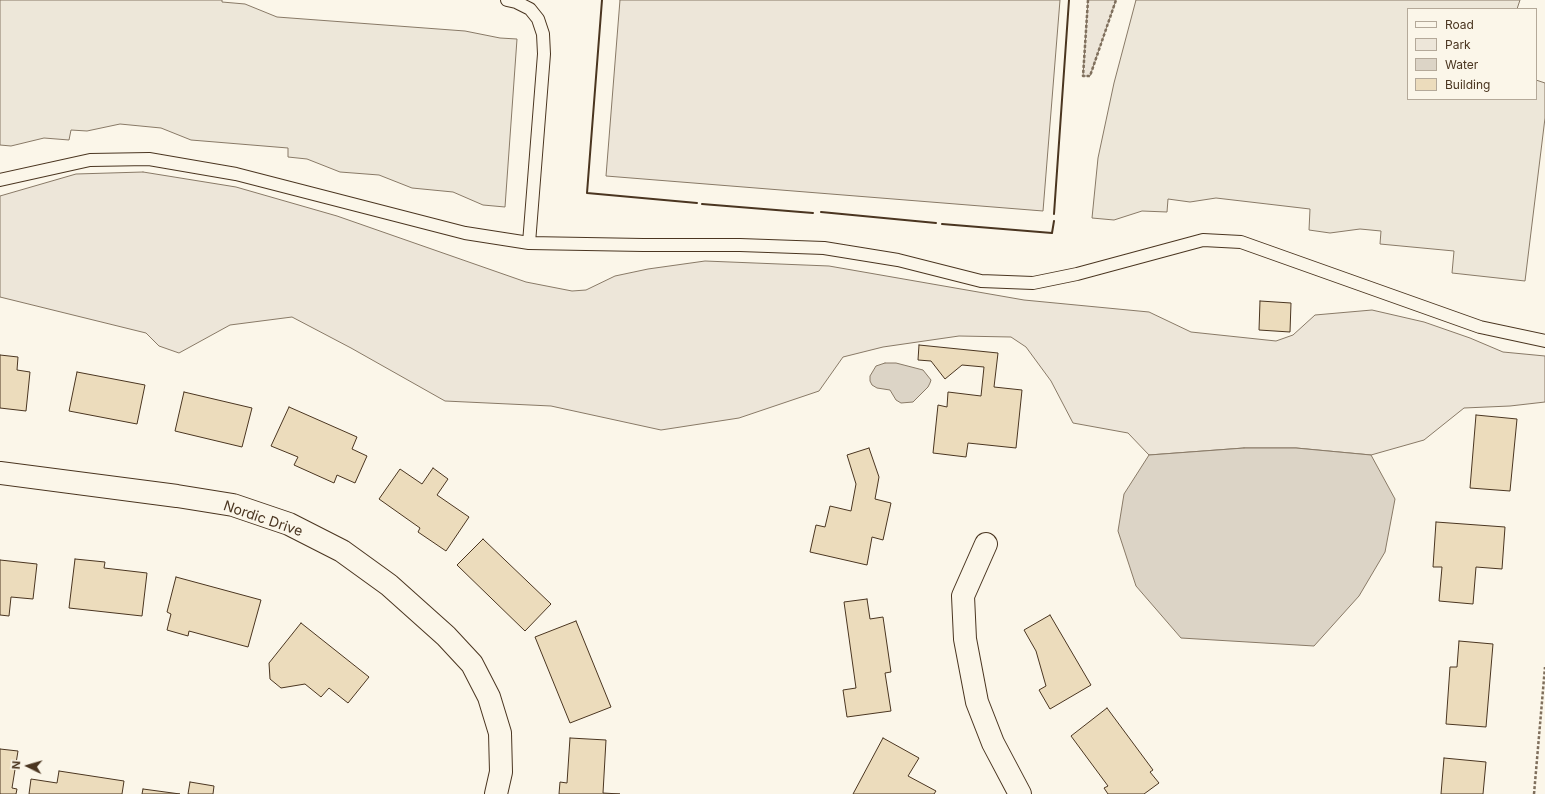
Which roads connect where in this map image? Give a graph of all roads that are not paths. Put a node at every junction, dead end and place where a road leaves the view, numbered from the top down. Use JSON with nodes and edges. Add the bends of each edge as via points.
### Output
{"nodes":[{"id":1,"x":507,"y":0,"type":"edge"},
{"id":2,"x":0,"y":180,"type":"edge"},
{"id":3,"x":529,"y":243,"type":"junction"},
{"id":4,"x":1545,"y":341,"type":"edge"},
{"id":5,"x":0,"y":473,"type":"edge"},
{"id":6,"x":986,"y":544,"type":"dead end"},
{"id":7,"x":496,"y":794,"type":"edge"},
{"id":8,"x":1020,"y":794,"type":"edge"}],
"edges":[{"from":1,"to":3,"type":"lane","via":[[530,9],[538,19],[543,34],[544,54]]},
{"from":2,"to":3,"type":"lane","via":[[90,160],[149,159],[236,174],[465,233]]},
{"from":3,"to":4,"type":"lane","via":[[824,248],[898,260],[981,281],[1032,283],[1077,274],[1203,240],[1241,242],[1480,327]]},
{"from":5,"to":7,"type":"street","name":"Nordic Drive","via":[[233,505],[289,524],[342,550],[389,586],[446,636],[472,664],[489,697],[500,733],[501,772]]},
{"from":6,"to":8,"type":"street","via":[[963,596],[964,639],[977,702],[993,743]]}]}
